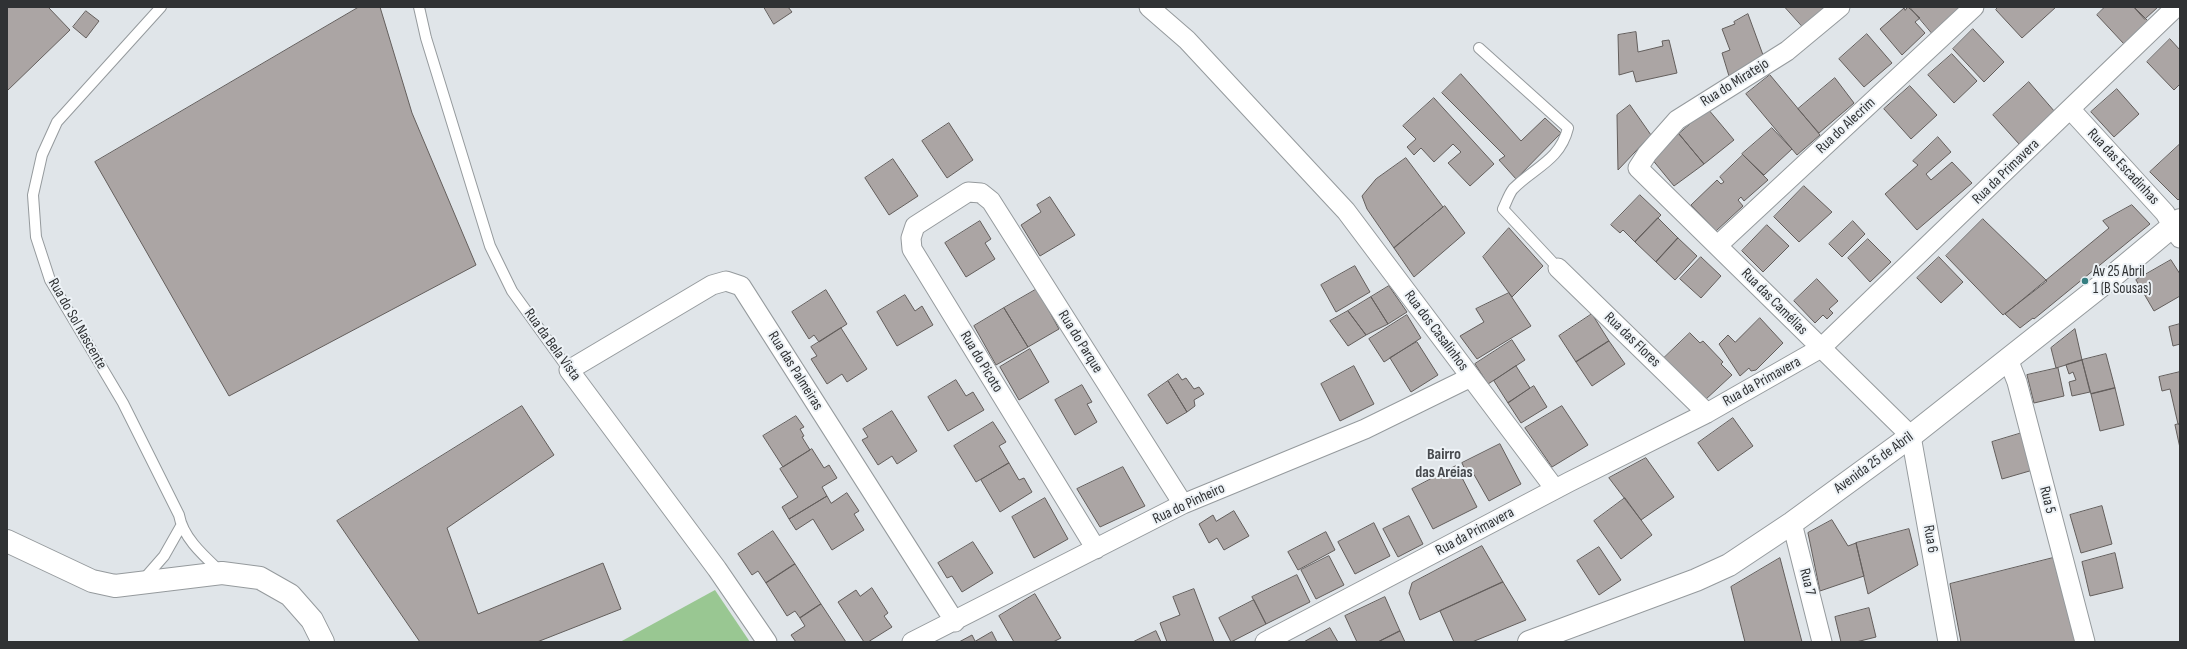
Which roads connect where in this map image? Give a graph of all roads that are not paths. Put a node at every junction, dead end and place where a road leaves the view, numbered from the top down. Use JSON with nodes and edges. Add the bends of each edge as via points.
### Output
{"nodes":[{"id":1,"x":419,"y":7,"type":"edge"},
{"id":2,"x":1149,"y":7,"type":"edge"},
{"id":3,"x":1840,"y":7,"type":"edge"},
{"id":4,"x":1974,"y":7,"type":"edge"},
{"id":5,"x":2176,"y":7,"type":"edge"},
{"id":6,"x":155,"y":9,"type":"edge"},
{"id":7,"x":1479,"y":48,"type":"dead end"},
{"id":8,"x":2071,"y":110,"type":"junction"},
{"id":9,"x":1638,"y":168,"type":"joint"},
{"id":10,"x":968,"y":192,"type":"joint"},
{"id":11,"x":2178,"y":228,"type":"edge"},
{"id":12,"x":1718,"y":245,"type":"junction"},
{"id":13,"x":1558,"y":268,"type":"joint"},
{"id":14,"x":1821,"y":348,"type":"junction"},
{"id":15,"x":2008,"y":359,"type":"junction"},
{"id":16,"x":569,"y":370,"type":"junction"},
{"id":17,"x":1471,"y":377,"type":"junction"},
{"id":18,"x":1707,"y":413,"type":"junction"},
{"id":19,"x":1911,"y":436,"type":"junction"},
{"id":20,"x":1555,"y":489,"type":"junction"},
{"id":21,"x":1183,"y":504,"type":"junction"},
{"id":22,"x":1792,"y":523,"type":"junction"},
{"id":23,"x":181,"y":526,"type":"junction"},
{"id":24,"x":7,"y":541,"type":"edge"},
{"id":25,"x":1096,"y":549,"type":"junction"},
{"id":26,"x":222,"y":573,"type":"junction"},
{"id":27,"x":141,"y":583,"type":"junction"},
{"id":28,"x":954,"y":622,"type":"junction"},
{"id":29,"x":323,"y":642,"type":"edge"},
{"id":30,"x":767,"y":642,"type":"edge"},
{"id":31,"x":912,"y":642,"type":"edge"},
{"id":32,"x":1265,"y":642,"type":"edge"},
{"id":33,"x":1529,"y":642,"type":"edge"},
{"id":34,"x":1822,"y":642,"type":"edge"},
{"id":35,"x":1948,"y":642,"type":"edge"},
{"id":36,"x":2085,"y":642,"type":"edge"}],
"edges":[{"from":1,"to":16,"type":"lane","name":"Rua da Bela Vista","via":[[428,45],[490,246],[512,290]]},
{"from":2,"to":17,"type":"street","name":"Rua dos Casalinhos","via":[[1187,40],[1346,211]]},
{"from":3,"to":9,"type":"street","name":"Rua do Miratejo","via":[[1787,51],[1677,120]]},
{"from":4,"to":12,"type":"street","name":"Rua do Alecrim"},
{"from":5,"to":8,"type":"street","name":"Rua da Primavera"},
{"from":6,"to":23,"type":"lane","name":"Rua do Sol Nascente","via":[[57,122],[42,155],[33,195],[36,237],[50,280],[123,404],[179,515]]},
{"from":7,"to":13,"type":"lane","via":[[1568,128],[1566,138],[1547,163],[1513,190],[1503,209]]},
{"from":8,"to":11,"type":"street","name":"Rua das Escadinhas"},
{"from":8,"to":14,"type":"street","name":"Rua da Primavera"},
{"from":9,"to":12,"type":"street","name":"Rua das Camélias"},
{"from":10,"to":21,"type":"street","name":"Rua do Parque","via":[[981,193],[991,201]]},
{"from":10,"to":25,"type":"street","name":"Rua do Picoto","via":[[915,226],[911,238],[912,249]]},
{"from":11,"to":15,"type":"street","name":"Avenida 25 de Abril"},
{"from":12,"to":14,"type":"street","name":"Rua das Camélias"},
{"from":13,"to":18,"type":"street","name":"Rua das Flores"},
{"from":14,"to":18,"type":"street","name":"Rua da Primavera"},
{"from":14,"to":19,"type":"street","name":"Rua das Camélias"},
{"from":15,"to":19,"type":"street","name":"Avenida 25 de Abril"},
{"from":15,"to":36,"type":"street","name":"Rua 5","via":[[2017,382]]},
{"from":16,"to":28,"type":"street","name":"Rua das Palmeiras","via":[[712,285],[726,281],[741,286]]},
{"from":16,"to":30,"type":"street","name":"Rua da Bela Vista","via":[[717,569]]},
{"from":17,"to":20,"type":"street","name":"Rua dos Casalinhos"},
{"from":17,"to":21,"type":"street","name":"Rua do Pinheiro","via":[[1365,429]]},
{"from":18,"to":20,"type":"street","name":"Rua da Primavera"},
{"from":19,"to":22,"type":"street","name":"Avenida 25 de Abril"},
{"from":19,"to":35,"type":"street","name":"Rua 6"},
{"from":20,"to":32,"type":"street","name":"Rua da Primavera"},
{"from":21,"to":25,"type":"street","name":"Rua do Pinheiro"},
{"from":22,"to":33,"type":"street","name":"Avenida 25 de Abril","via":[[1729,565],[1696,580]]},
{"from":22,"to":34,"type":"street","name":"Rua 7"},
{"from":23,"to":26,"type":"lane","name":"Rua do Sol Nascente","via":[[200,552]]},
{"from":23,"to":27,"type":"lane","via":[[164,556]]},
{"from":24,"to":27,"type":"street","via":[[92,581],[115,586]]},
{"from":25,"to":28,"type":"street","name":"Rua do Pinheiro"},
{"from":26,"to":27,"type":"street"},
{"from":26,"to":29,"type":"street","via":[[260,578],[290,595],[312,620]]},
{"from":28,"to":31,"type":"street","name":"Rua do Pinheiro"}]}
